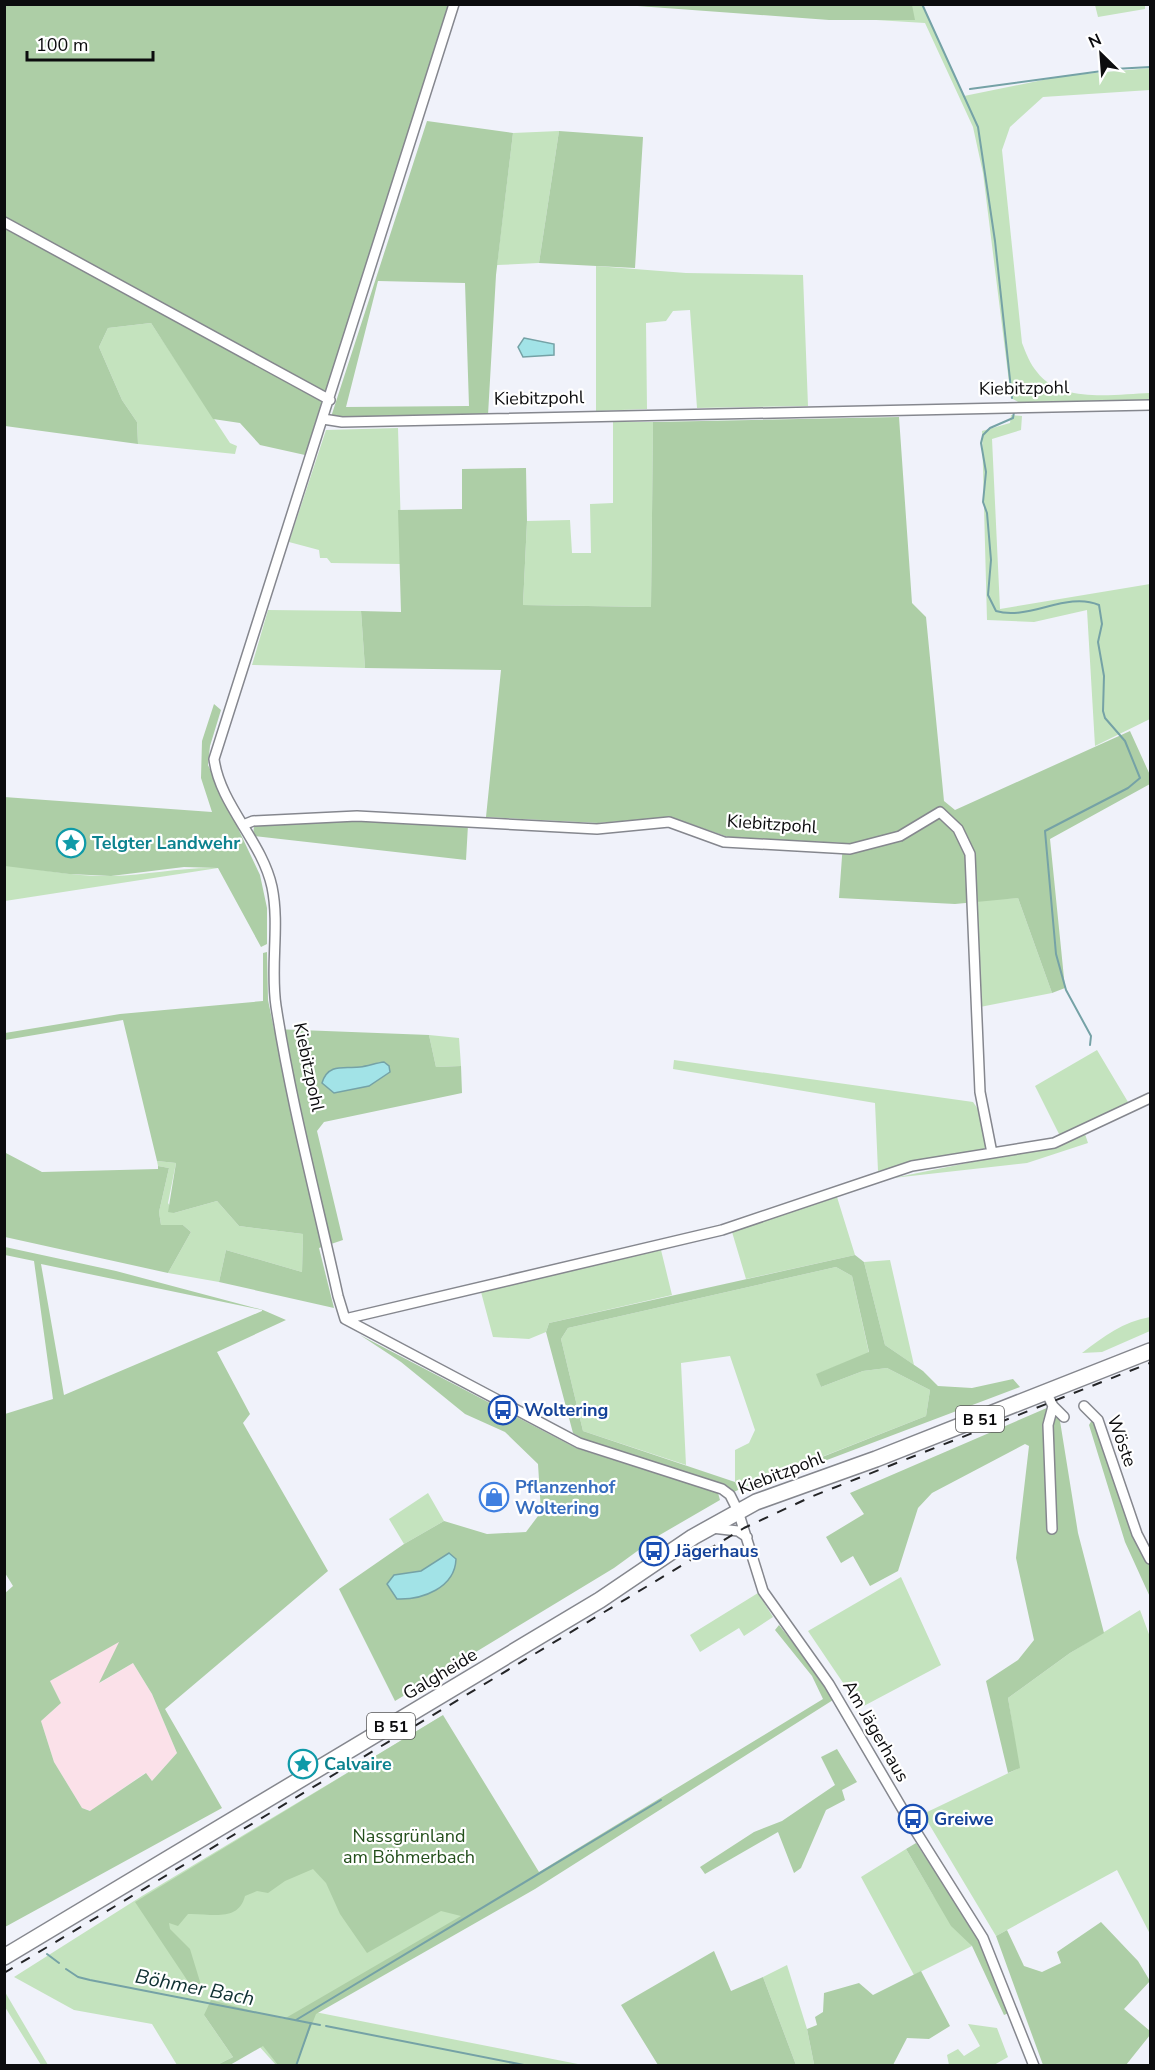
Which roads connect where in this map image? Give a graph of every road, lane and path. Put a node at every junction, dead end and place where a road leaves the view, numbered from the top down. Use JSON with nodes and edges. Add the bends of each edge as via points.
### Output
{"nodes":[{"id":1,"x":454,"y":4,"type":"edge"},
{"id":2,"x":4,"y":222,"type":"edge"},
{"id":3,"x":330,"y":400,"type":"junction"},
{"id":4,"x":1150,"y":405,"type":"edge"},
{"id":5,"x":324,"y":419,"type":"junction"},
{"id":6,"x":243,"y":825,"type":"junction"},
{"id":7,"x":1150,"y":1098,"type":"edge"},
{"id":8,"x":992,"y":1154,"type":"junction"},
{"id":9,"x":345,"y":1319,"type":"junction"},
{"id":10,"x":1150,"y":1351,"type":"edge"},
{"id":11,"x":1050,"y":1399,"type":"junction"},
{"id":12,"x":1084,"y":1406,"type":"dead end"},
{"id":13,"x":1064,"y":1417,"type":"dead end"},
{"id":14,"x":738,"y":1511,"type":"junction"},
{"id":15,"x":709,"y":1527,"type":"junction"},
{"id":16,"x":1052,"y":1528,"type":"dead end"},
{"id":17,"x":747,"y":1538,"type":"junction"},
{"id":18,"x":1150,"y":1559,"type":"edge"},
{"id":19,"x":8,"y":1953,"type":"edge"},
{"id":20,"x":1034,"y":2066,"type":"edge"}],
"edges":[{"from":1,"to":3,"type":"street","name":"Kiebitzpohl"},
{"from":2,"to":3,"type":"street"},
{"from":3,"to":5,"type":"street","name":"Kiebitzpohl"},
{"from":4,"to":5,"type":"street","name":"Kiebitzpohl"},
{"from":5,"to":6,"type":"street","name":"Kiebitzpohl","via":[[215,749],[220,781]]},
{"from":6,"to":8,"type":"street","name":"Kiebitzpohl","via":[[253,820],[357,816],[597,829],[669,822],[724,842],[849,849],[900,836],[940,812],[958,829],[970,854],[980,1092]]},
{"from":6,"to":9,"type":"street","name":"Kiebitzpohl","via":[[272,884],[276,908],[276,1002]]},
{"from":7,"to":8,"type":"street","via":[[1054,1143]]},
{"from":8,"to":9,"type":"street","via":[[942,1159],[893,1171],[722,1230]]},
{"from":9,"to":14,"type":"street","name":"Kiebitzpohl","via":[[579,1443],[722,1489]]},
{"from":10,"to":11,"type":"main road","name":"Kiebitzpohl","number":"B 51"},
{"from":11,"to":13,"type":"street"},
{"from":11,"to":14,"type":"main road","name":"Kiebitzpohl","number":"B 51","via":[[782,1491]]},
{"from":11,"to":16,"type":"street"},
{"from":12,"to":18,"type":"street","name":"Wöste","via":[[1098,1419],[1137,1534]]},
{"from":14,"to":15,"type":"main road","name":"Galgheide","number":"B 51"},
{"from":14,"to":17,"type":"street","name":"Am Jägerhaus"},
{"from":15,"to":17,"type":"street","via":[[728,1528]]},
{"from":15,"to":19,"type":"main road","name":"Galgheide","number":"B 51","via":[[600,1600]]},
{"from":17,"to":20,"type":"street","name":"Am Jägerhaus","via":[[763,1591],[835,1693],[983,1938]]}]}
